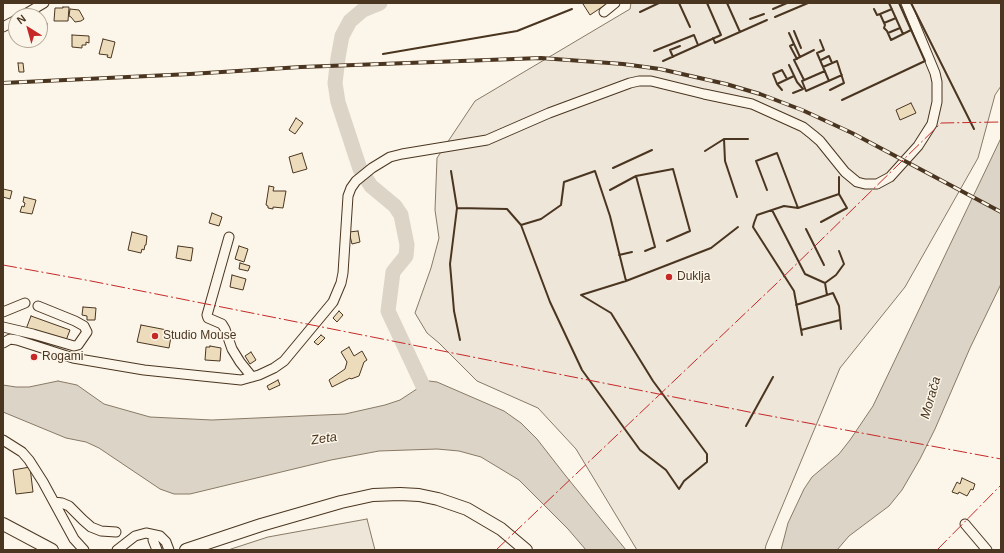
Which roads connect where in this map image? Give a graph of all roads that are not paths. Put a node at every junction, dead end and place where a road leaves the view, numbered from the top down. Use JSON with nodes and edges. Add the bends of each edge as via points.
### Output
{"nodes":[{"id":1,"x":615,"y":3,"type":"edge"},
{"id":2,"x":906,"y":3,"type":"edge"},
{"id":3,"x":604,"y":12,"type":"dead end"},
{"id":4,"x":229,"y":237,"type":"dead end"},
{"id":5,"x":25,"y":302,"type":"dead end"},
{"id":6,"x":38,"y":306,"type":"dead end"},
{"id":7,"x":3,"y":312,"type":"edge"},
{"id":8,"x":3,"y":327,"type":"edge"},
{"id":9,"x":3,"y":343,"type":"edge"},
{"id":10,"x":252,"y":377,"type":"junction"},
{"id":11,"x":3,"y":440,"type":"edge"},
{"id":12,"x":54,"y":502,"type":"junction"},
{"id":13,"x":3,"y":524,"type":"edge"},
{"id":14,"x":965,"y":524,"type":"dead end"},
{"id":15,"x":116,"y":532,"type":"dead end"},
{"id":16,"x":154,"y":535,"type":"junction"},
{"id":17,"x":168,"y":548,"type":"edge"},
{"id":18,"x":52,"y":550,"type":"edge"},
{"id":19,"x":84,"y":550,"type":"edge"},
{"id":20,"x":117,"y":550,"type":"edge"},
{"id":21,"x":157,"y":550,"type":"edge"},
{"id":22,"x":186,"y":550,"type":"edge"},
{"id":23,"x":526,"y":550,"type":"edge"},
{"id":24,"x":987,"y":550,"type":"edge"}],
"edges":[{"from":1,"to":3,"type":"street"},
{"from":2,"to":10,"type":"street","via":[[935,73],[937,102],[932,124],[918,146],[890,177],[877,184],[857,182],[845,172],[820,141],[803,128],[752,104],[650,81],[630,83],[549,113],[487,140],[390,157],[356,180],[351,188],[347,206],[344,273],[332,302],[284,361]]},
{"from":4,"to":10,"type":"street","via":[[207,315],[208,318],[222,324],[232,349]]},
{"from":5,"to":7,"type":"street"},
{"from":6,"to":8,"type":"street","via":[[84,326],[87,332],[78,345]]},
{"from":9,"to":10,"type":"street","via":[[10,339],[16,340],[73,358],[144,370],[241,380]]},
{"from":11,"to":12,"type":"street","via":[[27,457]]},
{"from":12,"to":15,"type":"street","via":[[69,506],[91,527]]},
{"from":12,"to":19,"type":"street","via":[[74,539]]},
{"from":13,"to":18,"type":"main road"},
{"from":14,"to":24,"type":"street"},
{"from":16,"to":17,"type":"street","via":[[160,536]]},
{"from":16,"to":20,"type":"street","via":[[141,533]]},
{"from":16,"to":21,"type":"street"},
{"from":22,"to":23,"type":"main road","via":[[341,502],[368,496],[400,494],[438,499],[467,509],[501,529]]}]}
